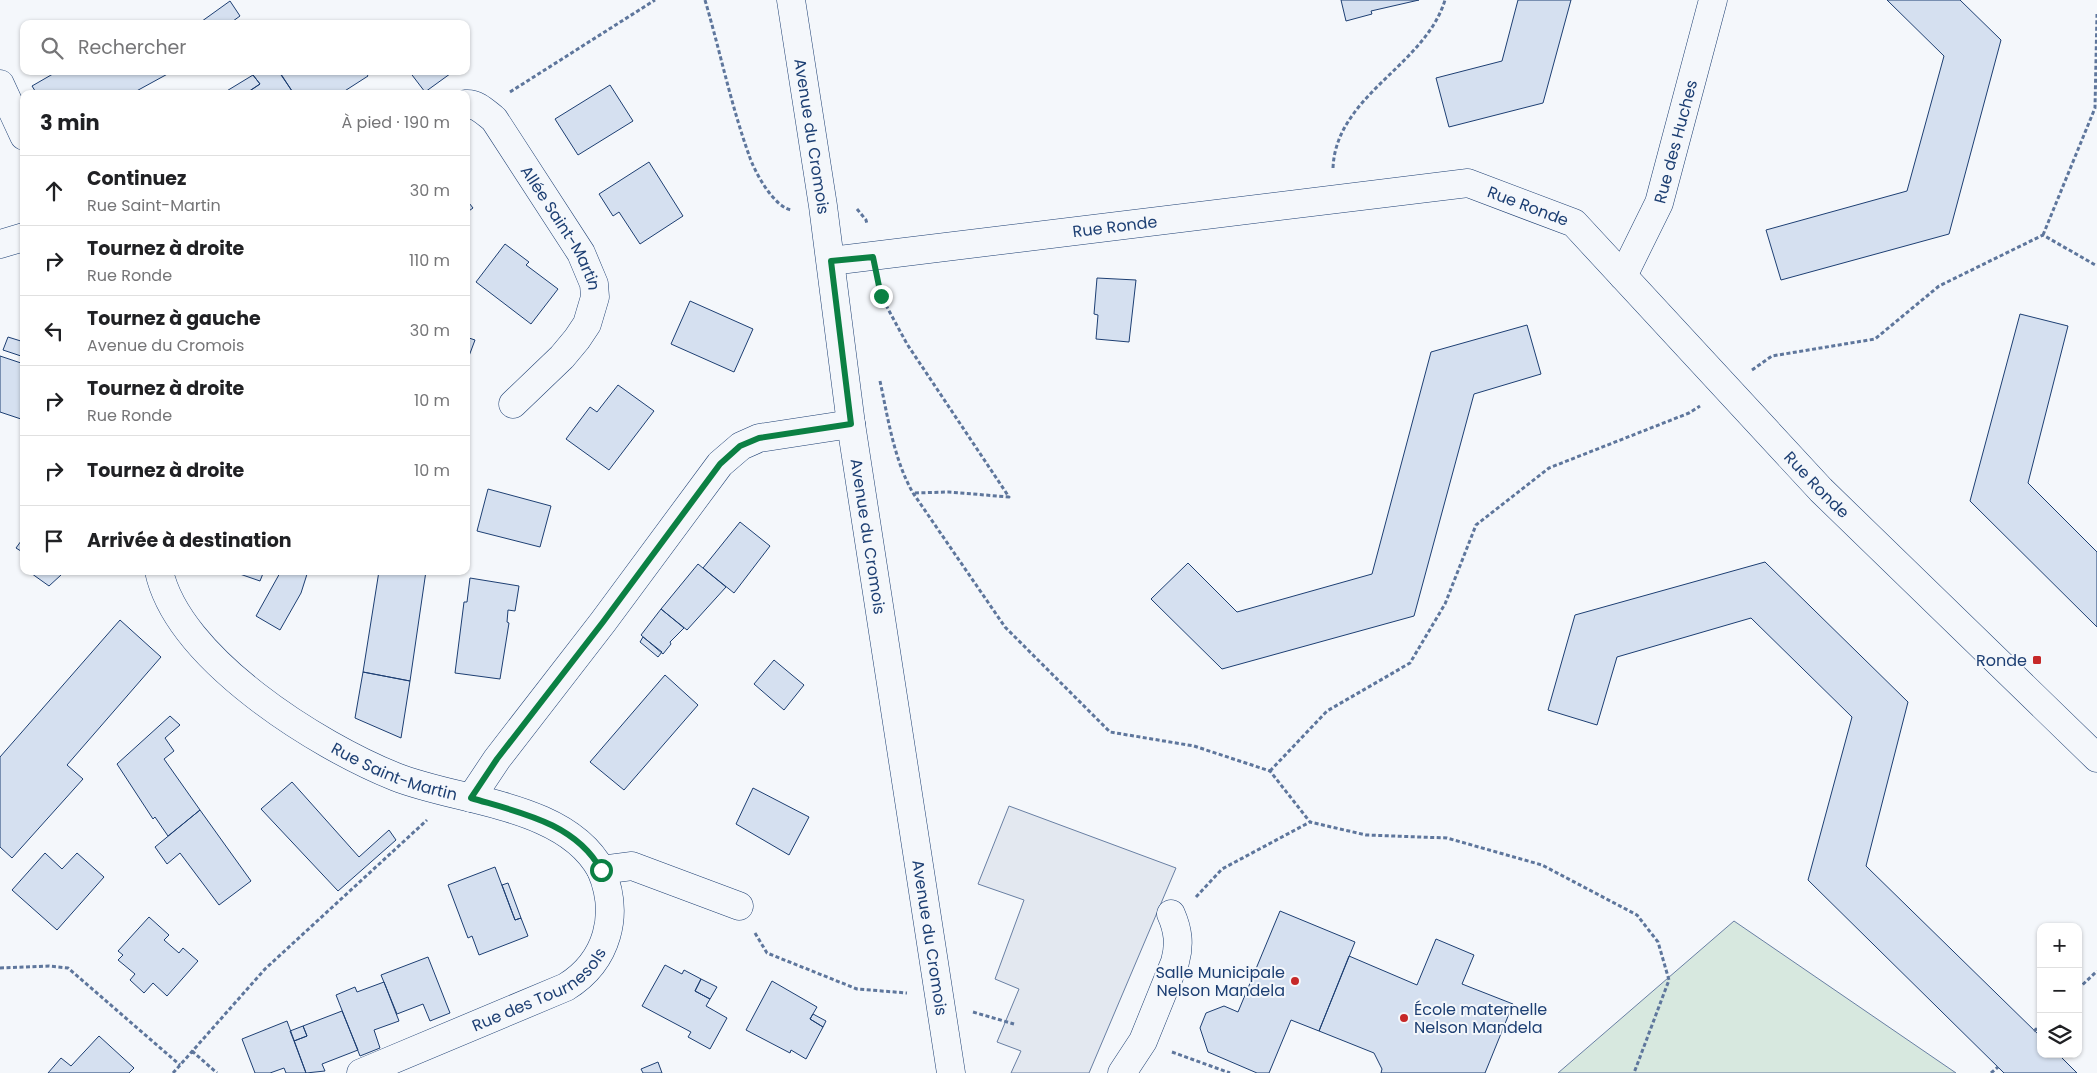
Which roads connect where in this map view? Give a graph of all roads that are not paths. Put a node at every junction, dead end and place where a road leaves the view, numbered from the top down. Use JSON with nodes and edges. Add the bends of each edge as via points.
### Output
{"nodes":[{"id":1,"x":791,"y":0,"type":"edge"},
{"id":2,"x":1713,"y":0,"type":"edge"},
{"id":3,"x":0,"y":84,"type":"edge"},
{"id":4,"x":473,"y":106,"type":"edge"},
{"id":5,"x":20,"y":127,"type":"edge"},
{"id":6,"x":20,"y":238,"type":"edge"},
{"id":7,"x":0,"y":244,"type":"edge"},
{"id":8,"x":831,"y":261,"type":"junction"},
{"id":9,"x":1623,"y":276,"type":"junction"},
{"id":10,"x":513,"y":404,"type":"dead end"},
{"id":11,"x":851,"y":424,"type":"junction"},
{"id":12,"x":160,"y":575,"type":"edge"},
{"id":13,"x":2097,"y":758,"type":"edge"},
{"id":14,"x":463,"y":796,"type":"junction"},
{"id":15,"x":601,"y":870,"type":"junction"},
{"id":16,"x":739,"y":906,"type":"road end"},
{"id":17,"x":1171,"y":914,"type":"road end"},
{"id":18,"x":398,"y":1065,"type":"edge"},
{"id":19,"x":361,"y":1073,"type":"edge"},
{"id":20,"x":951,"y":1073,"type":"edge"},
{"id":21,"x":1122,"y":1073,"type":"edge"}],
"edges":[{"from":1,"to":8,"type":"street","name":"Avenue du Cromois"},
{"from":2,"to":9,"type":"street","name":"Rue des Huches","via":[[1659,203]]},
{"from":3,"to":5,"type":"street"},
{"from":4,"to":10,"type":"street","name":"Allée Saint-Martin","via":[[494,119],[580,253],[594,284],[595,297],[587,324],[577,339],[562,358]]},
{"from":6,"to":7,"type":"street"},
{"from":8,"to":9,"type":"street","name":"Rue Ronde","via":[[1468,183],[1574,223]]},
{"from":8,"to":11,"type":"street","name":"Avenue du Cromois"},
{"from":9,"to":13,"type":"street","name":"Rue Ronde","via":[[1822,490]]},
{"from":11,"to":14,"type":"street","via":[[759,438],[740,446],[720,464],[497,759]]},
{"from":11,"to":20,"type":"street","name":"Avenue du Cromois"},
{"from":12,"to":14,"type":"street","name":"Rue Saint-Martin","via":[[172,606],[189,633],[210,656],[256,695],[307,731],[365,763],[423,786]]},
{"from":14,"to":15,"type":"street","name":"Rue Saint-Martin","via":[[521,813],[567,833],[587,849]]},
{"from":15,"to":16,"type":"street","via":[[632,866]]},
{"from":15,"to":18,"type":"street","name":"Rue des Tournesols","via":[[611,902],[611,919],[602,949],[579,979]]},
{"from":17,"to":21,"type":"street","via":[[1179,948],[1143,1041]]},
{"from":18,"to":19,"type":"street","name":"Rue des Tournesols"}]}
